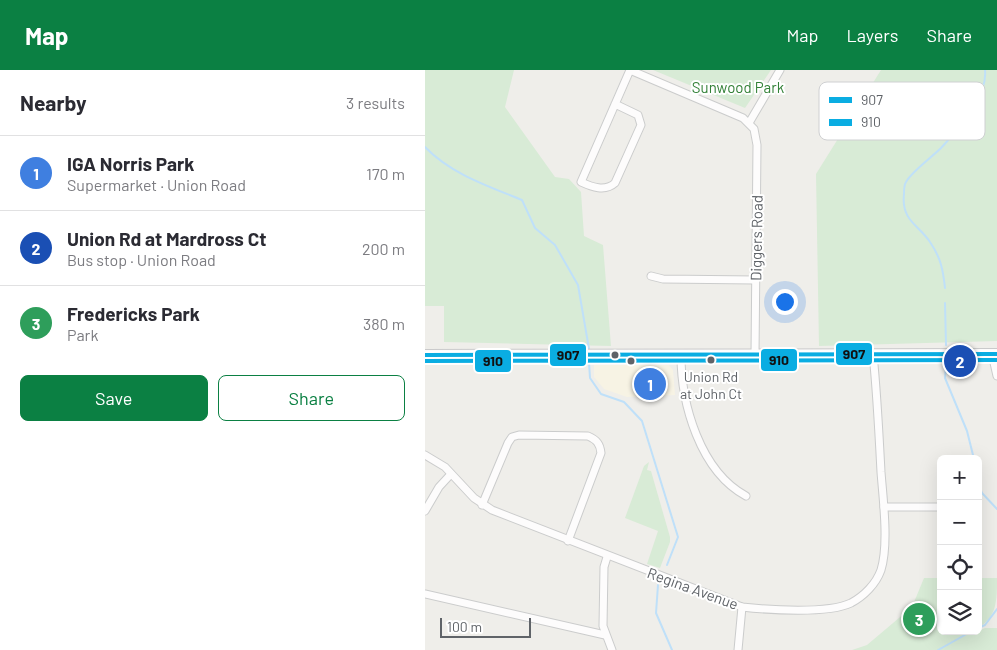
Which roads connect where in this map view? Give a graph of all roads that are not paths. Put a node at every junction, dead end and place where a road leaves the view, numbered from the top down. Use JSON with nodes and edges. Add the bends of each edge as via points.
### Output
{"nodes":[{"id":1,"x":630,"y":70,"type":"edge"},
{"id":2,"x":780,"y":70,"type":"edge"},
{"id":3,"x":615,"y":104,"type":"junction"},
{"id":4,"x":746,"y":121,"type":"junction"},
{"id":5,"x":651,"y":276,"type":"dead end"},
{"id":6,"x":755,"y":280,"type":"junction"},
{"id":7,"x":681,"y":354,"type":"junction"},
{"id":8,"x":755,"y":354,"type":"junction"},
{"id":9,"x":873,"y":354,"type":"junction"},
{"id":10,"x":994,"y":354,"type":"edge"},
{"id":11,"x":425,"y":355,"type":"edge"},
{"id":12,"x":997,"y":376,"type":"edge"},
{"id":13,"x":425,"y":455,"type":"edge"},
{"id":14,"x":451,"y":474,"type":"junction"},
{"id":15,"x":746,"y":496,"type":"dead end"},
{"id":16,"x":482,"y":505,"type":"junction"},
{"id":17,"x":884,"y":507,"type":"junction"},
{"id":18,"x":937,"y":507,"type":"edge"},
{"id":19,"x":425,"y":511,"type":"edge"},
{"id":20,"x":568,"y":541,"type":"junction"},
{"id":21,"x":607,"y":556,"type":"junction"},
{"id":22,"x":425,"y":594,"type":"edge"},
{"id":23,"x":742,"y":607,"type":"junction"},
{"id":24,"x":605,"y":635,"type":"junction"},
{"id":25,"x":612,"y":650,"type":"edge"},
{"id":26,"x":738,"y":650,"type":"edge"}],
"edges":[{"from":1,"to":3,"type":"street"},
{"from":1,"to":4,"type":"street"},
{"from":2,"to":4,"type":"street"},
{"from":3,"to":3,"type":"street","via":[[638,115],[641,124],[615,183],[594,188],[581,182]]},
{"from":4,"to":6,"type":"street","name":"Diggers Road","via":[[754,129],[757,145]]},
{"from":5,"to":6,"type":"street","via":[[663,279]]},
{"from":6,"to":8,"type":"street","name":"Diggers Road"},
{"from":7,"to":8,"type":"main road"},
{"from":7,"to":11,"type":"main road"},
{"from":7,"to":15,"type":"street","via":[[685,398],[693,427],[720,476],[734,490]]},
{"from":8,"to":9,"type":"main road"},
{"from":9,"to":10,"type":"main road"},
{"from":9,"to":17,"type":"street","name":"Regina Avenue"},
{"from":10,"to":12,"type":"street"},
{"from":13,"to":14,"type":"street","name":"Regina Avenue"},
{"from":14,"to":16,"type":"street","name":"Regina Avenue"},
{"from":14,"to":19,"type":"street"},
{"from":16,"to":20,"type":"street","name":"Regina Avenue"},
{"from":16,"to":20,"type":"street","via":[[512,437],[588,436],[600,445],[601,453]]},
{"from":17,"to":18,"type":"street"},
{"from":17,"to":23,"type":"street","name":"Regina Avenue","via":[[884,553],[880,571],[868,591],[851,603],[829,609]]},
{"from":20,"to":21,"type":"street","name":"Regina Avenue"},
{"from":21,"to":23,"type":"street","name":"Regina Avenue"},
{"from":21,"to":24,"type":"street","via":[[603,574]]},
{"from":22,"to":24,"type":"street"},
{"from":23,"to":26,"type":"street"},
{"from":24,"to":25,"type":"street"}]}
